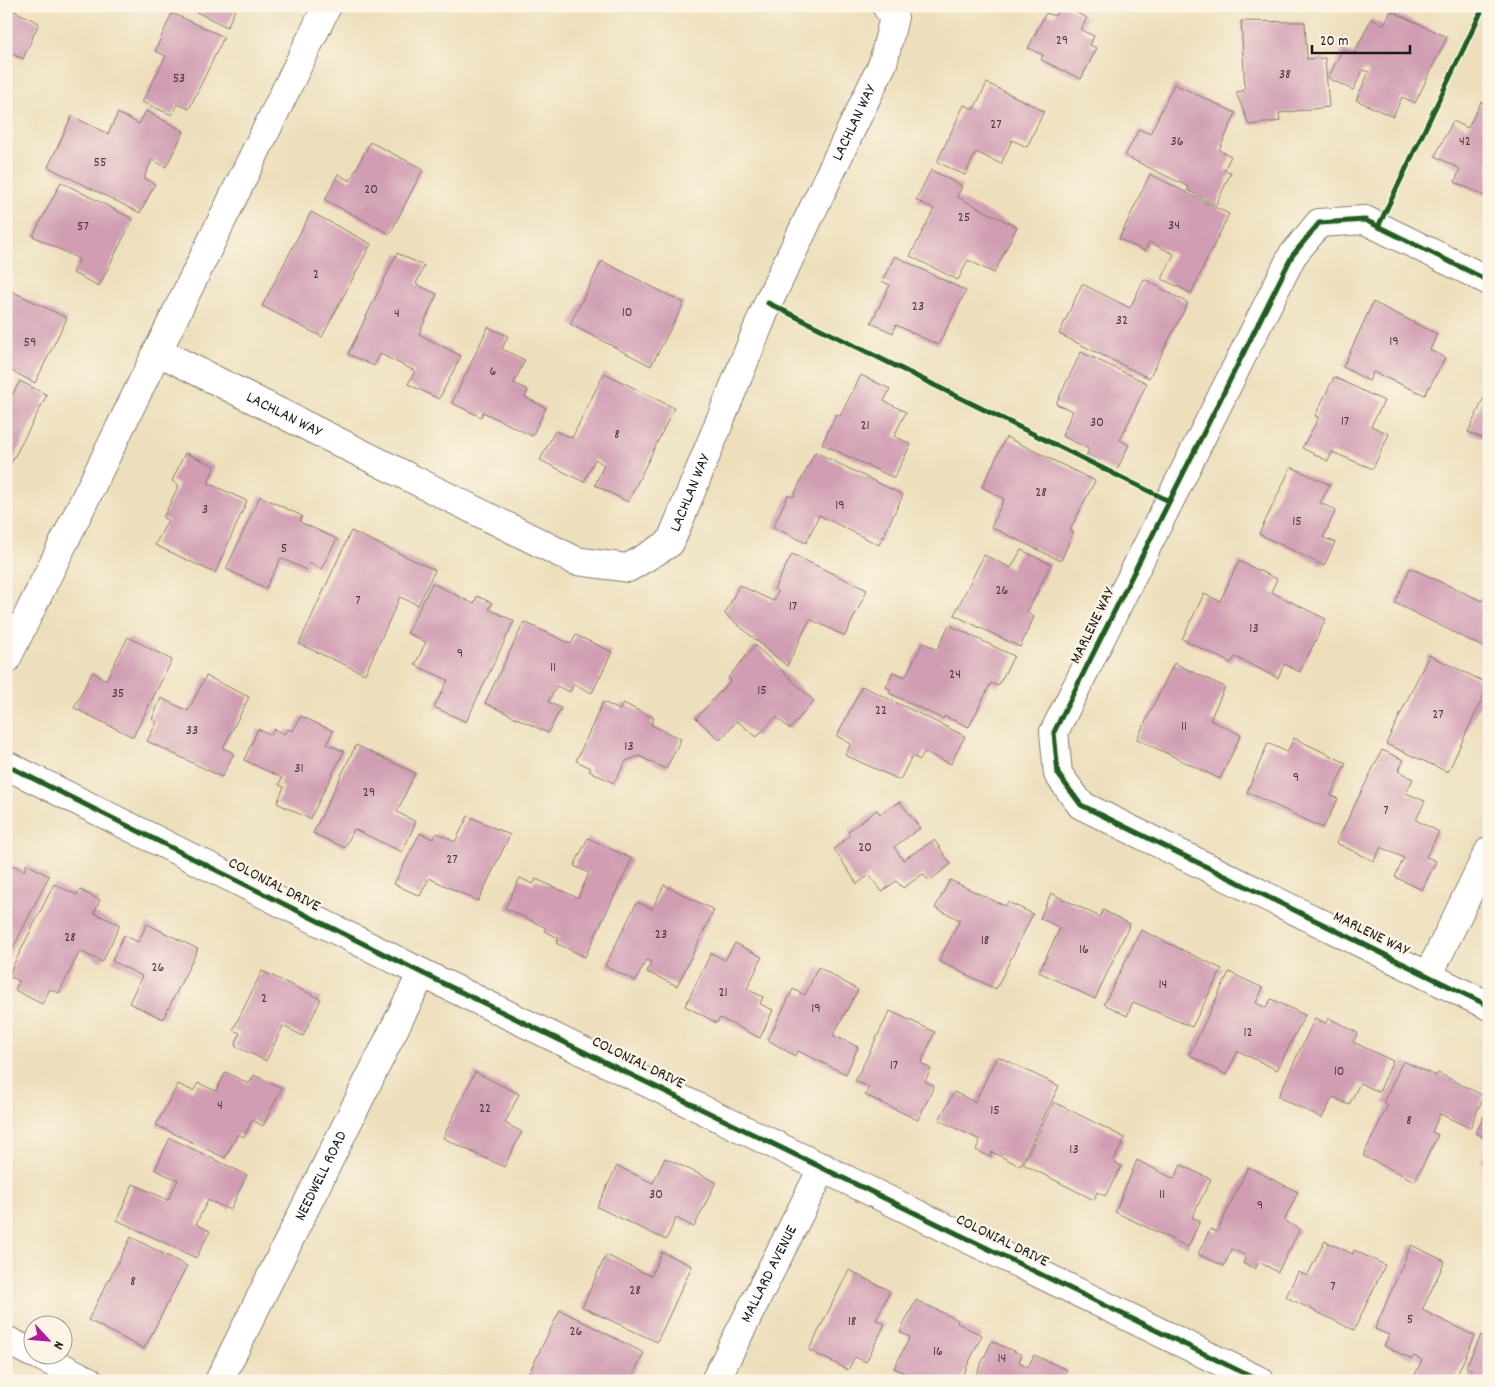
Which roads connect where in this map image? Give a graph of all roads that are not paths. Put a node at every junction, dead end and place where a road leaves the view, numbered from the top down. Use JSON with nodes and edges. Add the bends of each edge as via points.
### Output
{"nodes":[{"id":1,"x":327,"y":6,"type":"edge"},
{"id":2,"x":886,"y":6,"type":"edge"},
{"id":3,"x":1489,"y":281,"type":"edge"},
{"id":4,"x":157,"y":351,"type":"junction"},
{"id":5,"x":6,"y":660,"type":"edge"},
{"id":6,"x":6,"y":765,"type":"edge"},
{"id":7,"x":1489,"y":851,"type":"edge"},
{"id":8,"x":422,"y":973,"type":"junction"},
{"id":9,"x":1428,"y":976,"type":"junction"},
{"id":10,"x":1489,"y":1006,"type":"edge"},
{"id":11,"x":824,"y":1167,"type":"junction"},
{"id":12,"x":6,"y":1340,"type":"edge"},
{"id":13,"x":22,"y":1348,"type":"edge"},
{"id":14,"x":56,"y":1364,"type":"edge"},
{"id":15,"x":89,"y":1381,"type":"edge"},
{"id":16,"x":219,"y":1381,"type":"edge"},
{"id":17,"x":715,"y":1381,"type":"edge"},
{"id":18,"x":1260,"y":1381,"type":"edge"}],
"edges":[{"from":1,"to":4,"type":"street"},
{"from":2,"to":4,"type":"street","name":"LACHLAN WAY","via":[[894,17],[884,63],[768,303],[670,543],[628,568],[576,561]]},
{"from":3,"to":9,"type":"street","name":"MARLENE WAY","via":[[1365,220],[1319,223],[1292,256],[1054,732],[1058,774],[1081,805]]},
{"from":4,"to":5,"type":"street"},
{"from":6,"to":8,"type":"street","name":"COLONIAL DRIVE"},
{"from":7,"to":9,"type":"street"},
{"from":8,"to":11,"type":"street","name":"COLONIAL DRIVE"},
{"from":8,"to":16,"type":"street","name":"NEEDWELL ROAD"},
{"from":9,"to":10,"type":"street","name":"MARLENE WAY"},
{"from":11,"to":17,"type":"street","name":"MALLARD AVENUE"},
{"from":11,"to":18,"type":"street","name":"COLONIAL DRIVE"},
{"from":12,"to":13,"type":"street"},
{"from":14,"to":15,"type":"street"}]}
